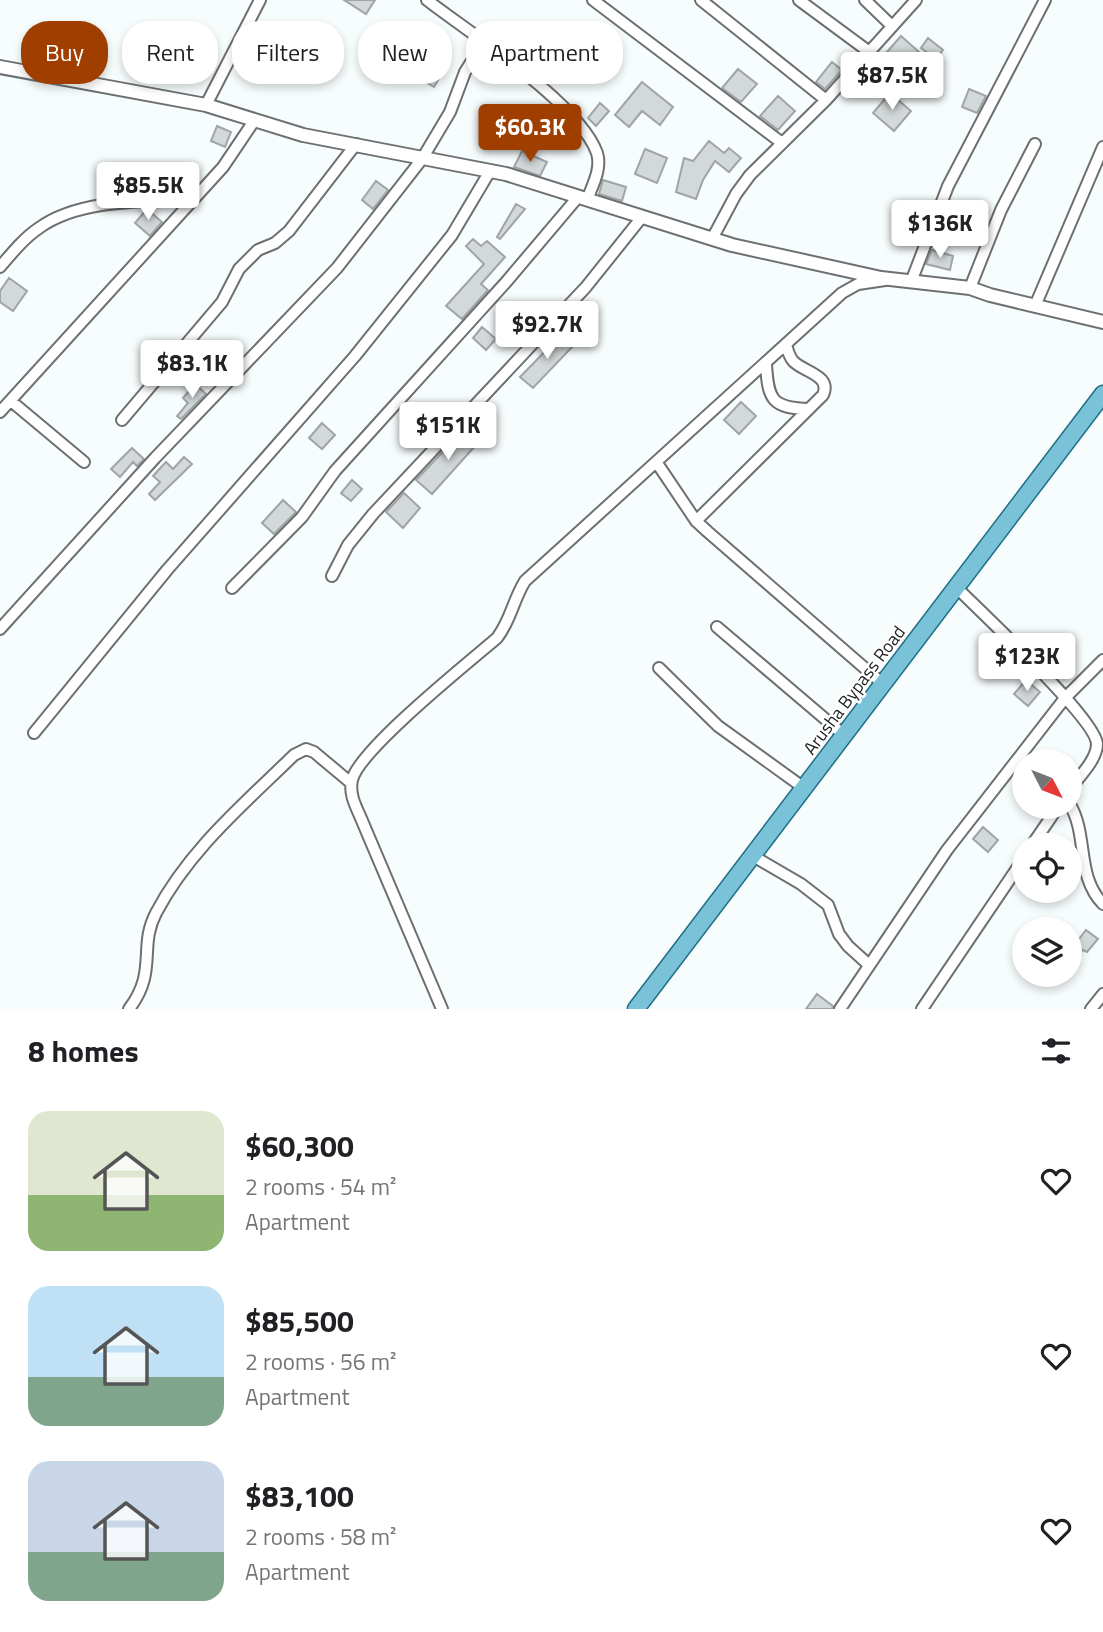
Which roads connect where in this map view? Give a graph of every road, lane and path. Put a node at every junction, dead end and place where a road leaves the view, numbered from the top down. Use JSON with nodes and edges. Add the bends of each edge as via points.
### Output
{"nodes":[{"id":1,"x":260,"y":0,"type":"edge"},
{"id":2,"x":427,"y":0,"type":"edge"},
{"id":3,"x":593,"y":0,"type":"edge"},
{"id":4,"x":701,"y":0,"type":"edge"},
{"id":5,"x":799,"y":0,"type":"edge"},
{"id":6,"x":865,"y":0,"type":"edge"},
{"id":7,"x":916,"y":0,"type":"edge"},
{"id":8,"x":1045,"y":0,"type":"edge"},
{"id":9,"x":892,"y":26,"type":"junction"},
{"id":10,"x":466,"y":29,"type":"edge"},
{"id":11,"x":868,"y":51,"type":"junction"},
{"id":12,"x":0,"y":67,"type":"edge"},
{"id":13,"x":466,"y":70,"type":"edge"},
{"id":14,"x":536,"y":84,"type":"edge"},
{"id":15,"x":826,"y":100,"type":"junction"},
{"id":16,"x":206,"y":105,"type":"junction"},
{"id":17,"x":254,"y":121,"type":"junction"},
{"id":18,"x":782,"y":143,"type":"junction"},
{"id":19,"x":1034,"y":144,"type":"dead end"},
{"id":20,"x":355,"y":145,"type":"junction"},
{"id":21,"x":1103,"y":147,"type":"edge"},
{"id":22,"x":422,"y":159,"type":"junction"},
{"id":23,"x":490,"y":171,"type":"junction"},
{"id":24,"x":583,"y":198,"type":"junction"},
{"id":25,"x":193,"y":199,"type":"junction"},
{"id":26,"x":642,"y":217,"type":"junction"},
{"id":27,"x":712,"y":239,"type":"junction"},
{"id":28,"x":0,"y":267,"type":"edge"},
{"id":29,"x":888,"y":279,"type":"junction"},
{"id":30,"x":911,"y":282,"type":"junction"},
{"id":31,"x":971,"y":288,"type":"junction"},
{"id":32,"x":1035,"y":306,"type":"junction"},
{"id":33,"x":1103,"y":322,"type":"edge"},
{"id":34,"x":786,"y":345,"type":"junction"},
{"id":35,"x":766,"y":364,"type":"junction"},
{"id":36,"x":1103,"y":394,"type":"edge"},
{"id":37,"x":10,"y":401,"type":"junction"},
{"id":38,"x":810,"y":410,"type":"junction"},
{"id":39,"x":0,"y":412,"type":"edge"},
{"id":40,"x":122,"y":420,"type":"dead end"},
{"id":41,"x":84,"y":462,"type":"dead end"},
{"id":42,"x":657,"y":463,"type":"junction"},
{"id":43,"x":696,"y":521,"type":"junction"},
{"id":44,"x":332,"y":576,"type":"dead end"},
{"id":45,"x":232,"y":587,"type":"dead end"},
{"id":46,"x":956,"y":587,"type":"junction"},
{"id":47,"x":717,"y":627,"type":"dead end"},
{"id":48,"x":0,"y":629,"type":"edge"},
{"id":49,"x":1103,"y":660,"type":"edge"},
{"id":50,"x":659,"y":668,"type":"dead end"},
{"id":51,"x":883,"y":684,"type":"junction"},
{"id":52,"x":1065,"y":698,"type":"junction"},
{"id":53,"x":34,"y":733,"type":"dead end"},
{"id":54,"x":844,"y":735,"type":"junction"},
{"id":55,"x":1082,"y":772,"type":"edge"},
{"id":56,"x":351,"y":783,"type":"junction"},
{"id":57,"x":804,"y":788,"type":"junction"},
{"id":58,"x":1077,"y":819,"type":"edge"},
{"id":59,"x":752,"y":856,"type":"junction"},
{"id":60,"x":1012,"y":876,"type":"edge"},
{"id":61,"x":1103,"y":904,"type":"edge"},
{"id":62,"x":869,"y":965,"type":"junction"},
{"id":63,"x":1103,"y":994,"type":"edge"},
{"id":64,"x":129,"y":1009,"type":"edge"},
{"id":65,"x":442,"y":1009,"type":"edge"},
{"id":66,"x":636,"y":1009,"type":"edge"},
{"id":67,"x":840,"y":1009,"type":"edge"},
{"id":68,"x":922,"y":1009,"type":"edge"},
{"id":69,"x":1091,"y":1009,"type":"edge"}],
"edges":[{"from":1,"to":16,"type":"street"},
{"from":2,"to":10,"type":"street"},
{"from":3,"to":18,"type":"street"},
{"from":4,"to":15,"type":"street"},
{"from":5,"to":11,"type":"street"},
{"from":6,"to":9,"type":"street"},
{"from":7,"to":9,"type":"street"},
{"from":8,"to":30,"type":"street","via":[[948,186]]},
{"from":9,"to":11,"type":"street"},
{"from":11,"to":15,"type":"street"},
{"from":12,"to":16,"type":"street"},
{"from":13,"to":22,"type":"street","via":[[450,112]]},
{"from":14,"to":24,"type":"street","via":[[580,127],[597,154],[598,171]]},
{"from":15,"to":18,"type":"street"},
{"from":16,"to":17,"type":"street"},
{"from":17,"to":20,"type":"street"},
{"from":17,"to":25,"type":"street","via":[[223,167]]},
{"from":18,"to":27,"type":"street","via":[[736,194]]},
{"from":19,"to":31,"type":"street"},
{"from":20,"to":22,"type":"street"},
{"from":20,"to":40,"type":"street","via":[[289,231],[258,250],[239,269],[222,302]]},
{"from":21,"to":32,"type":"street"},
{"from":22,"to":23,"type":"street"},
{"from":22,"to":48,"type":"street","via":[[337,268]]},
{"from":23,"to":24,"type":"street"},
{"from":23,"to":53,"type":"street","via":[[452,235],[355,356],[167,570]]},
{"from":24,"to":26,"type":"street"},
{"from":24,"to":45,"type":"street","via":[[335,471],[302,517]]},
{"from":25,"to":28,"type":"street","via":[[109,204],[65,214],[40,226]]},
{"from":25,"to":37,"type":"street"},
{"from":26,"to":27,"type":"street"},
{"from":26,"to":44,"type":"street","via":[[586,287],[373,514],[348,545]]},
{"from":27,"to":29,"type":"street"},
{"from":29,"to":30,"type":"street"},
{"from":29,"to":34,"type":"street","via":[[858,284],[842,293]]},
{"from":30,"to":31,"type":"street"},
{"from":31,"to":32,"type":"street"},
{"from":32,"to":33,"type":"street"},
{"from":34,"to":35,"type":"street"},
{"from":34,"to":38,"type":"street","via":[[793,362],[825,385]]},
{"from":35,"to":38,"type":"street","via":[[773,400],[787,408]]},
{"from":35,"to":42,"type":"street"},
{"from":36,"to":46,"type":"main road","name":"Arusha Bypass Road"},
{"from":37,"to":39,"type":"street"},
{"from":37,"to":41,"type":"street"},
{"from":38,"to":43,"type":"street"},
{"from":42,"to":43,"type":"street"},
{"from":42,"to":56,"type":"street","via":[[525,581],[497,638],[409,715],[363,761]]},
{"from":43,"to":51,"type":"street"},
{"from":46,"to":51,"type":"main road","name":"Arusha Bypass Road"},
{"from":46,"to":52,"type":"street"},
{"from":47,"to":54,"type":"street"},
{"from":49,"to":52,"type":"street"},
{"from":50,"to":57,"type":"street","via":[[718,726]]},
{"from":51,"to":54,"type":"main road","name":"Arusha Bypass Road"},
{"from":52,"to":55,"type":"street","via":[[1097,742],[1096,752]]},
{"from":52,"to":62,"type":"street","via":[[947,850]]},
{"from":54,"to":57,"type":"main road","name":"Arusha Bypass Road"},
{"from":56,"to":64,"type":"street","via":[[306,749],[294,755],[201,848],[154,916],[145,981]]},
{"from":56,"to":65,"type":"street","via":[[365,829]]},
{"from":57,"to":59,"type":"main road","name":"Arusha Bypass Road"},
{"from":58,"to":61,"type":"street","via":[[1087,879]]},
{"from":59,"to":62,"type":"street","via":[[828,905],[839,934]]},
{"from":59,"to":66,"type":"main road","name":"Arusha Bypass Road"},
{"from":60,"to":68,"type":"street"},
{"from":62,"to":67,"type":"street"},
{"from":63,"to":69,"type":"street"}]}
